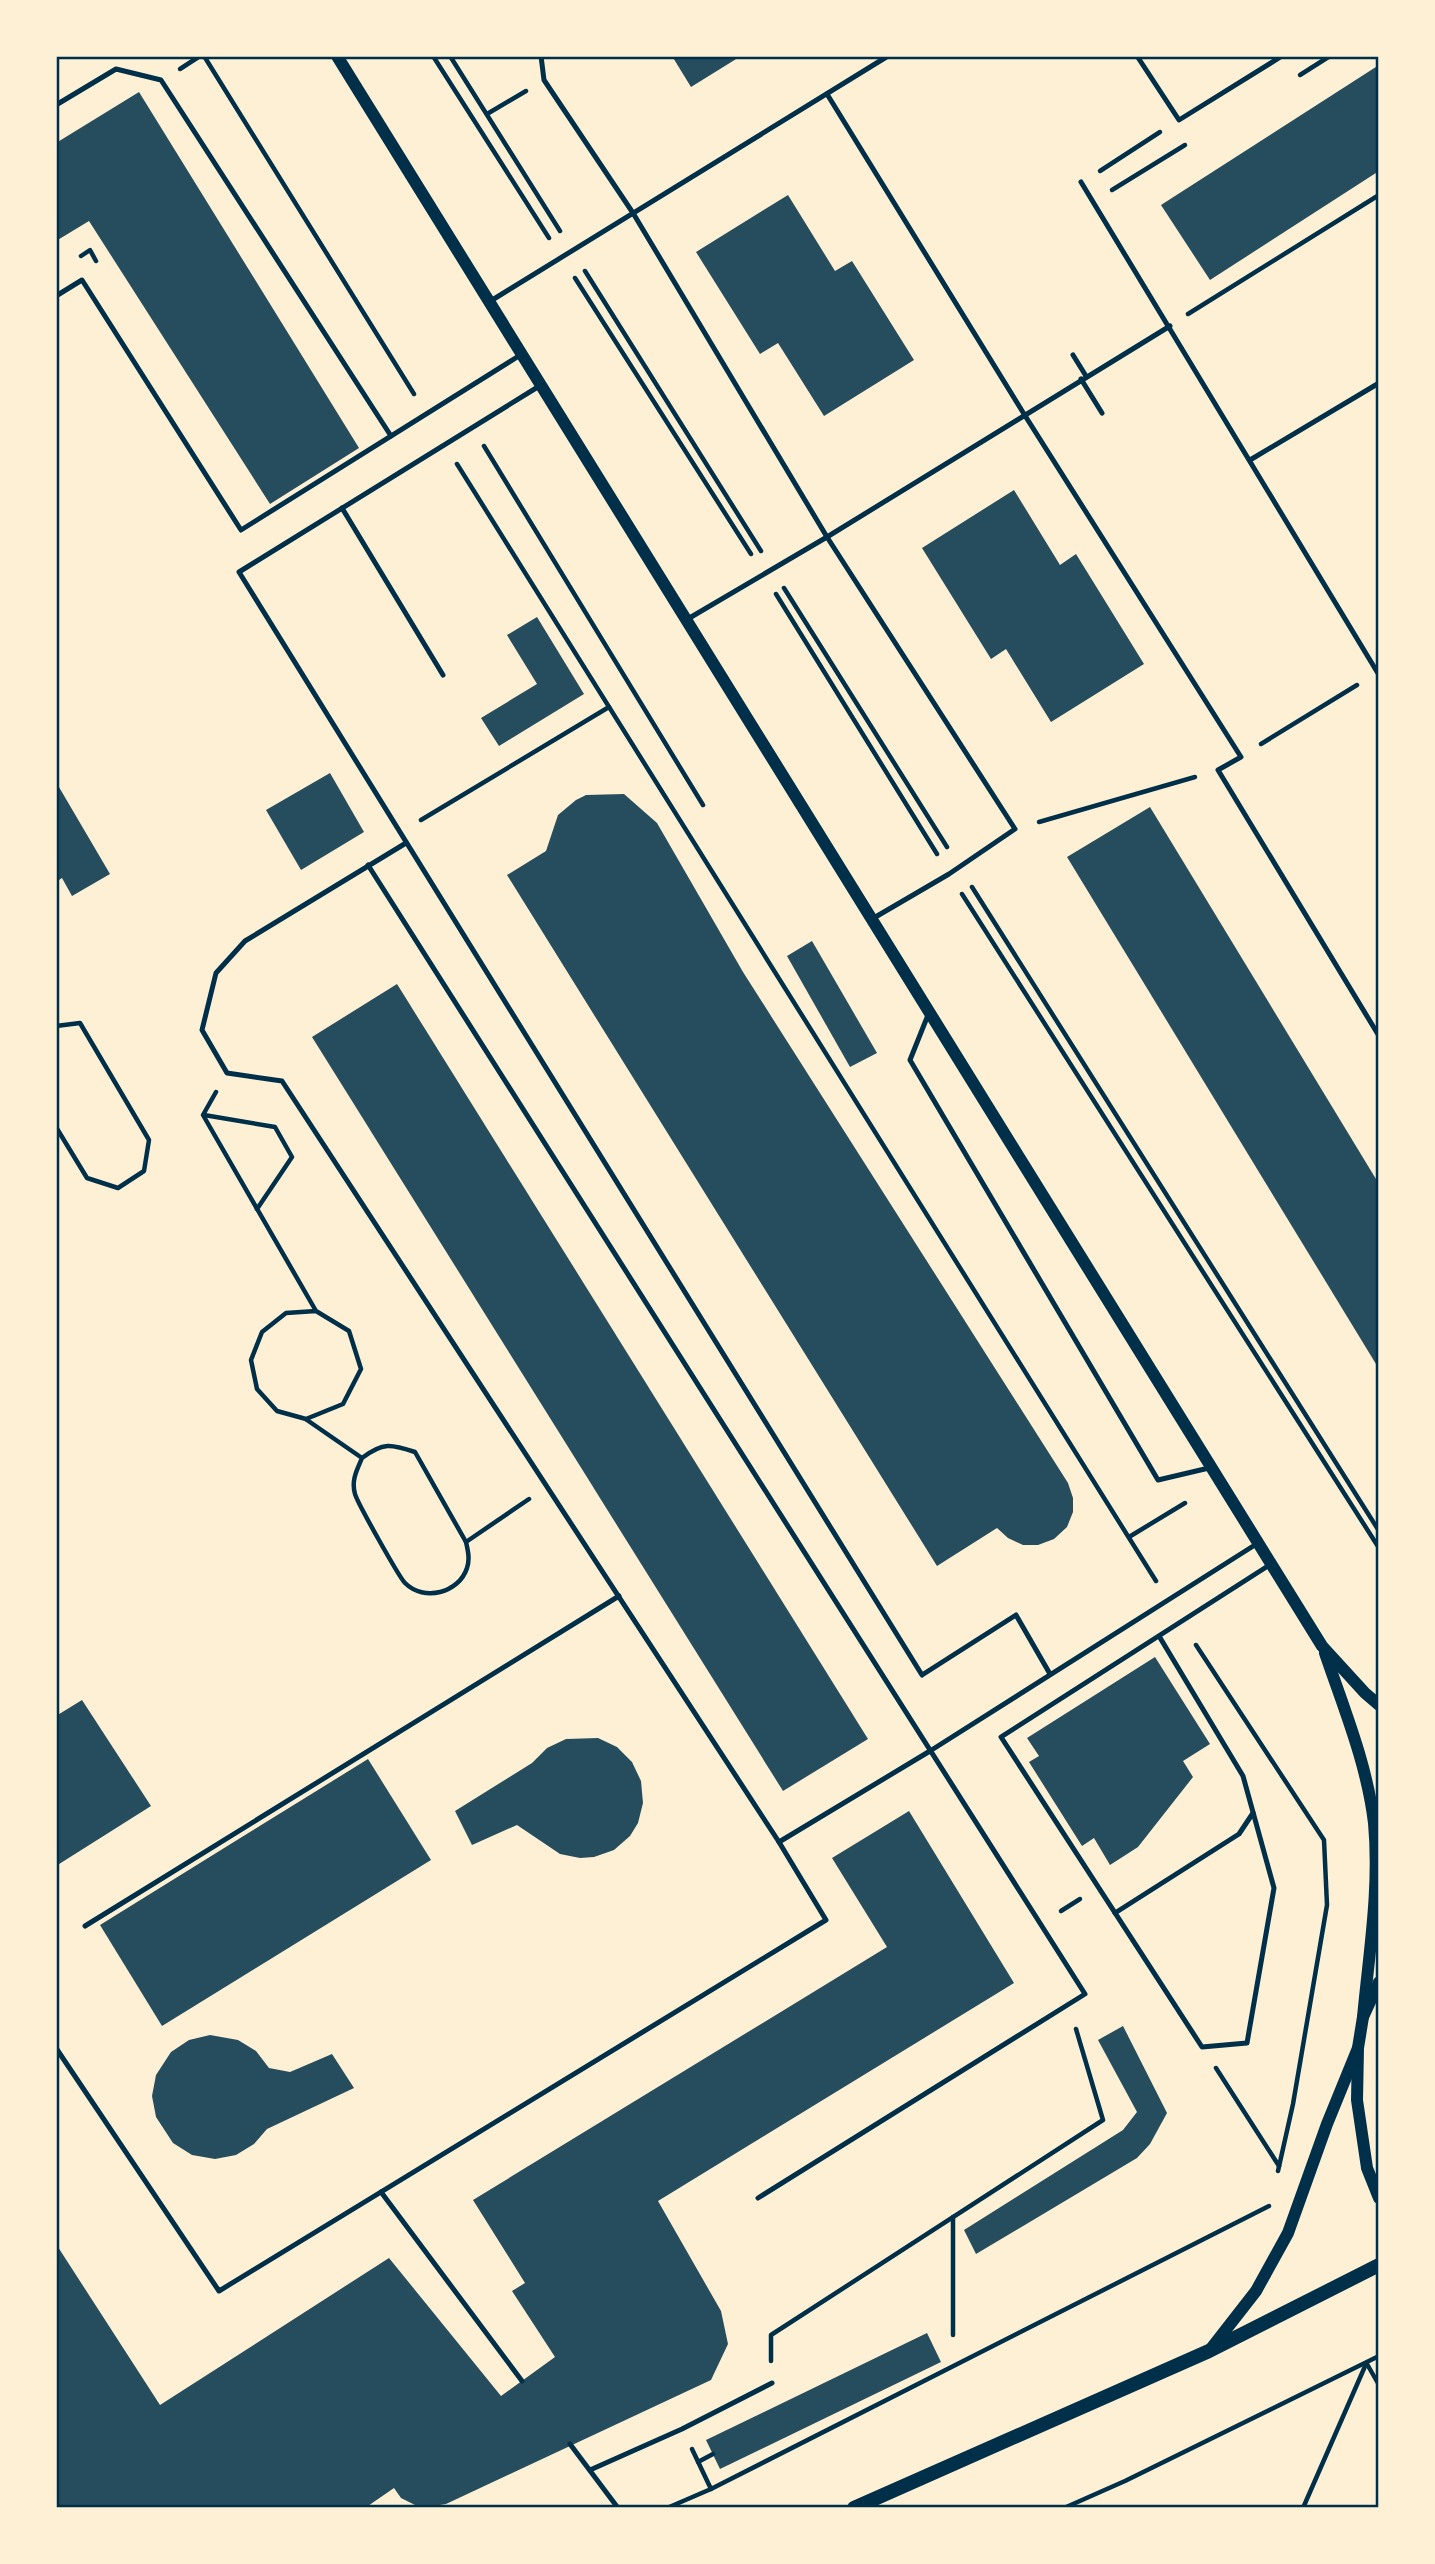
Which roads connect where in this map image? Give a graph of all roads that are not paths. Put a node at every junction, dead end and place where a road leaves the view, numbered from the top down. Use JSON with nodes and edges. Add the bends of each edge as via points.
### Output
{"nodes":[{"id":1,"x":337,"y":56,"type":"edge"},
{"id":2,"x":541,"y":56,"type":"edge"},
{"id":3,"x":888,"y":56,"type":"edge"},
{"id":4,"x":1137,"y":56,"type":"edge"},
{"id":5,"x":1282,"y":56,"type":"edge"},
{"id":6,"x":827,"y":94,"type":"junction"},
{"id":7,"x":56,"y":105,"type":"edge"},
{"id":8,"x":1081,"y":183,"type":"road end"},
{"id":9,"x":633,"y":213,"type":"junction"},
{"id":10,"x":56,"y":296,"type":"edge"},
{"id":11,"x":489,"y":302,"type":"junction"},
{"id":12,"x":1170,"y":326,"type":"junction"},
{"id":13,"x":522,"y":354,"type":"junction"},
{"id":14,"x":1073,"y":355,"type":"dead end"},
{"id":15,"x":1083,"y":378,"type":"junction"},
{"id":16,"x":1379,"y":383,"type":"edge"},
{"id":17,"x":541,"y":385,"type":"junction"},
{"id":18,"x":1102,"y":413,"type":"dead end"},
{"id":19,"x":1024,"y":414,"type":"junction"},
{"id":20,"x":391,"y":436,"type":"junction"},
{"id":21,"x":1250,"y":460,"type":"junction"},
{"id":22,"x":342,"y":508,"type":"junction"},
{"id":23,"x":827,"y":537,"type":"junction"},
{"id":24,"x":686,"y":620,"type":"junction"},
{"id":25,"x":1378,"y":673,"type":"edge"},
{"id":26,"x":443,"y":675,"type":"dead end"},
{"id":27,"x":406,"y":843,"type":"junction"},
{"id":28,"x":368,"y":865,"type":"junction"},
{"id":29,"x":872,"y":919,"type":"junction"},
{"id":30,"x":930,"y":1012,"type":"junction"},
{"id":31,"x":1379,"y":1036,"type":"edge"},
{"id":32,"x":1212,"y":1467,"type":"junction"},
{"id":33,"x":1258,"y":1543,"type":"junction"},
{"id":34,"x":1271,"y":1564,"type":"junction"},
{"id":35,"x":618,"y":1597,"type":"junction"},
{"id":36,"x":1159,"y":1636,"type":"junction"},
{"id":37,"x":1322,"y":1646,"type":"junction"},
{"id":38,"x":1050,"y":1674,"type":"junction"},
{"id":39,"x":1379,"y":1705,"type":"edge"},
{"id":40,"x":930,"y":1751,"type":"junction"},
{"id":41,"x":1253,"y":1813,"type":"junction"},
{"id":42,"x":779,"y":1842,"type":"junction"},
{"id":43,"x":1115,"y":1913,"type":"junction"},
{"id":44,"x":85,"y":1926,"type":"dead end"},
{"id":45,"x":1379,"y":1982,"type":"edge"},
{"id":46,"x":1363,"y":2017,"type":"junction"},
{"id":47,"x":56,"y":2048,"type":"edge"},
{"id":48,"x":1358,"y":2048,"type":"junction"},
{"id":49,"x":381,"y":2192,"type":"junction"},
{"id":50,"x":758,"y":2198,"type":"dead end"},
{"id":51,"x":1379,"y":2198,"type":"edge"},
{"id":52,"x":1379,"y":2265,"type":"edge"},
{"id":53,"x":1209,"y":2351,"type":"junction"},
{"id":54,"x":522,"y":2381,"type":"dead end"},
{"id":55,"x":772,"y":2383,"type":"dead end"},
{"id":56,"x":570,"y":2444,"type":"dead end"},
{"id":57,"x":590,"y":2470,"type":"junction"},
{"id":58,"x":618,"y":2508,"type":"edge"},
{"id":59,"x":853,"y":2508,"type":"edge"}],
"edges":[{"from":1,"to":11,"type":"street"},
{"from":2,"to":9,"type":"lane","via":[[544,80]]},
{"from":3,"to":6,"type":"lane"},
{"from":4,"to":5,"type":"lane","via":[[1179,120]]},
{"from":6,"to":9,"type":"lane"},
{"from":6,"to":19,"type":"lane"},
{"from":7,"to":20,"type":"lane","via":[[116,69],[161,80]]},
{"from":8,"to":12,"type":"lane"},
{"from":9,"to":11,"type":"lane"},
{"from":9,"to":23,"type":"lane"},
{"from":10,"to":20,"type":"lane","via":[[82,280],[241,530]]},
{"from":11,"to":13,"type":"street"},
{"from":12,"to":15,"type":"lane"},
{"from":12,"to":21,"type":"lane"},
{"from":13,"to":17,"type":"street"},
{"from":13,"to":20,"type":"lane"},
{"from":14,"to":15,"type":"lane"},
{"from":15,"to":18,"type":"lane"},
{"from":15,"to":19,"type":"lane"},
{"from":16,"to":21,"type":"lane"},
{"from":17,"to":22,"type":"lane"},
{"from":17,"to":24,"type":"street"},
{"from":19,"to":23,"type":"lane"},
{"from":19,"to":31,"type":"lane","via":[[1241,757],[1218,770]]},
{"from":21,"to":25,"type":"lane"},
{"from":22,"to":26,"type":"lane"},
{"from":22,"to":27,"type":"lane","via":[[239,572]]},
{"from":23,"to":24,"type":"lane"},
{"from":23,"to":29,"type":"lane","via":[[1015,829]]},
{"from":24,"to":29,"type":"street"},
{"from":27,"to":28,"type":"lane"},
{"from":27,"to":38,"type":"lane","via":[[922,1675],[1016,1615]]},
{"from":28,"to":35,"type":"lane","via":[[245,941],[216,972],[202,1030],[227,1073],[282,1081]]},
{"from":28,"to":40,"type":"lane"},
{"from":29,"to":30,"type":"street"},
{"from":30,"to":32,"type":"street"},
{"from":30,"to":32,"type":"lane","via":[[910,1060],[1158,1480]]},
{"from":32,"to":33,"type":"street"},
{"from":33,"to":34,"type":"street"},
{"from":33,"to":38,"type":"lane"},
{"from":34,"to":36,"type":"lane"},
{"from":34,"to":37,"type":"street"},
{"from":35,"to":42,"type":"lane"},
{"from":35,"to":44,"type":"lane"},
{"from":36,"to":41,"type":"lane","via":[[1243,1776]]},
{"from":36,"to":43,"type":"lane","via":[[1001,1737]]},
{"from":37,"to":39,"type":"street"},
{"from":37,"to":46,"type":"street","via":[[1355,1737],[1374,1822],[1376,1872]]},
{"from":38,"to":40,"type":"lane"},
{"from":40,"to":42,"type":"lane"},
{"from":40,"to":50,"type":"lane","via":[[1085,1994]]},
{"from":41,"to":43,"type":"lane","via":[[1239,1834]]},
{"from":41,"to":43,"type":"lane","via":[[1274,1888],[1247,2043],[1202,2047]]},
{"from":42,"to":49,"type":"lane","via":[[826,1920]]},
{"from":45,"to":46,"type":"street"},
{"from":46,"to":48,"type":"street"},
{"from":47,"to":49,"type":"lane","via":[[219,2291]]},
{"from":48,"to":51,"type":"street","via":[[1360,2137]]},
{"from":48,"to":53,"type":"street","via":[[1288,2233],[1256,2291]]},
{"from":49,"to":54,"type":"lane"},
{"from":52,"to":53,"type":"main road"},
{"from":53,"to":59,"type":"main road"},
{"from":55,"to":57,"type":"lane"},
{"from":56,"to":57,"type":"lane"},
{"from":57,"to":58,"type":"lane"}]}
